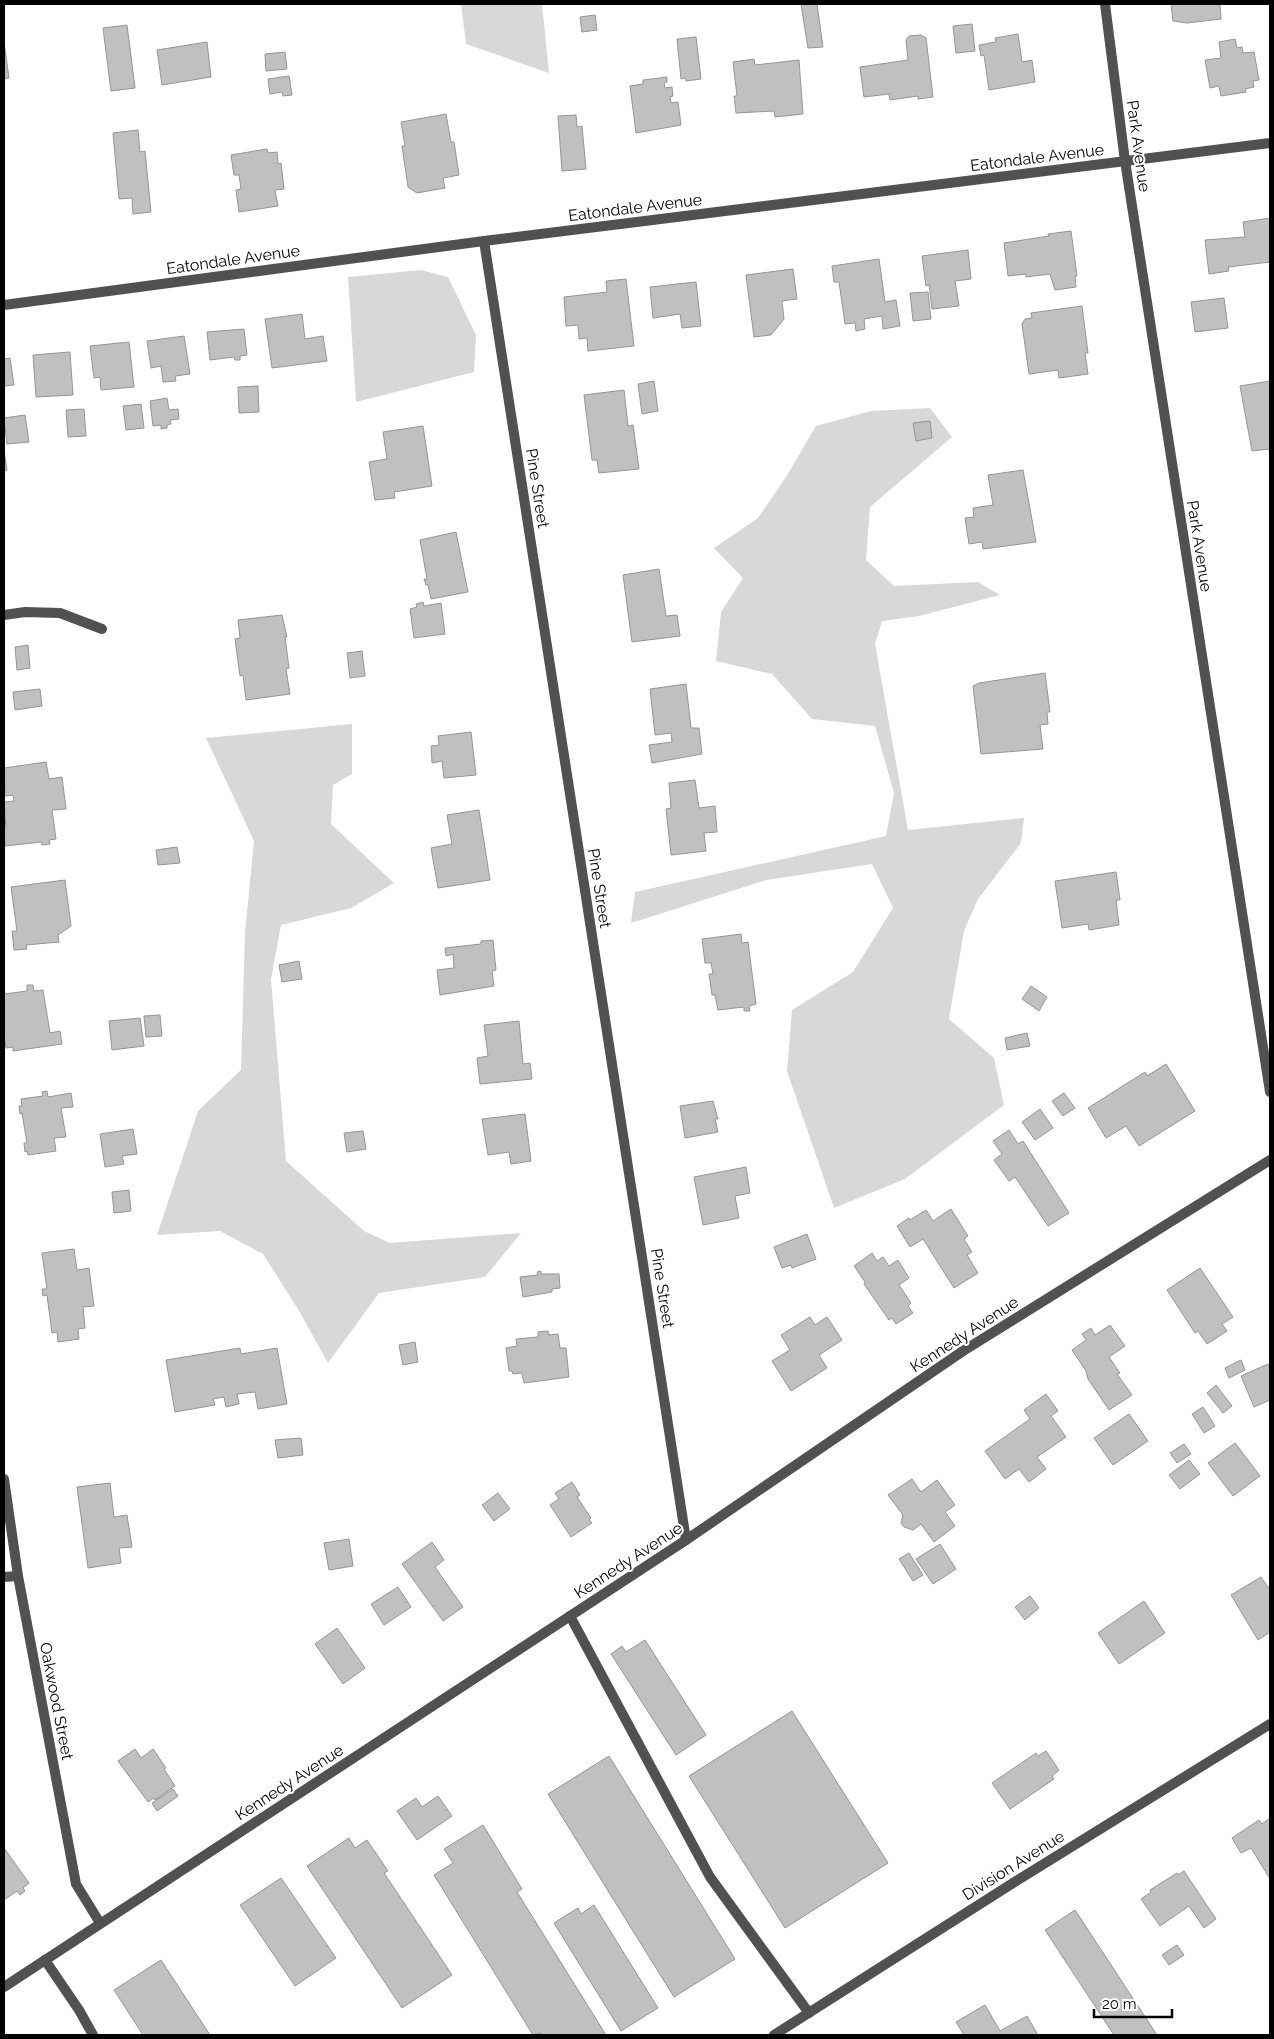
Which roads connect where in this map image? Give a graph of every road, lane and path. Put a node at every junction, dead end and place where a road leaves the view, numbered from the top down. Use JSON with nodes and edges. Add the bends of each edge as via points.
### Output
{"nodes":[{"id":1,"x":1105,"y":4,"type":"edge"},
{"id":2,"x":1270,"y":143,"type":"edge"},
{"id":3,"x":1125,"y":161,"type":"junction"},
{"id":4,"x":484,"y":241,"type":"junction"},
{"id":5,"x":4,"y":305,"type":"edge"},
{"id":6,"x":4,"y":615,"type":"edge"},
{"id":7,"x":102,"y":629,"type":"dead end"},
{"id":8,"x":1270,"y":1092,"type":"edge"},
{"id":9,"x":1270,"y":1160,"type":"edge"},
{"id":10,"x":4,"y":1478,"type":"edge"},
{"id":11,"x":686,"y":1540,"type":"junction"},
{"id":12,"x":18,"y":1576,"type":"junction"},
{"id":13,"x":4,"y":1577,"type":"edge"},
{"id":14,"x":570,"y":1616,"type":"junction"},
{"id":15,"x":1270,"y":1724,"type":"edge"},
{"id":16,"x":100,"y":1923,"type":"junction"},
{"id":17,"x":45,"y":1960,"type":"junction"},
{"id":18,"x":4,"y":1987,"type":"edge"},
{"id":19,"x":809,"y":2013,"type":"junction"},
{"id":20,"x":93,"y":2035,"type":"edge"},
{"id":21,"x":774,"y":2035,"type":"edge"}],
"edges":[{"from":1,"to":3,"type":"street","name":"Park Avenue"},
{"from":2,"to":3,"type":"street","name":"Eatondale Avenue"},
{"from":3,"to":4,"type":"street","name":"Eatondale Avenue"},
{"from":3,"to":8,"type":"street","name":"Park Avenue"},
{"from":4,"to":5,"type":"street","name":"Eatondale Avenue"},
{"from":4,"to":11,"type":"street","name":"Pine Street"},
{"from":6,"to":7,"type":"street","via":[[60,613]]},
{"from":9,"to":11,"type":"street","name":"Kennedy Avenue","via":[[963,1350]]},
{"from":10,"to":12,"type":"street","name":"Oakwood Street"},
{"from":11,"to":14,"type":"street","name":"Kennedy Avenue"},
{"from":12,"to":13,"type":"street"},
{"from":12,"to":16,"type":"street","name":"Oakwood Street","via":[[76,1884]]},
{"from":14,"to":16,"type":"street","name":"Kennedy Avenue"},
{"from":14,"to":19,"type":"street","via":[[710,1877]]},
{"from":15,"to":19,"type":"street","name":"Division Avenue"},
{"from":16,"to":17,"type":"street","name":"Kennedy Avenue"},
{"from":17,"to":18,"type":"street","name":"Kennedy Avenue"},
{"from":17,"to":20,"type":"street"},
{"from":19,"to":21,"type":"street","name":"Division Avenue"}]}
